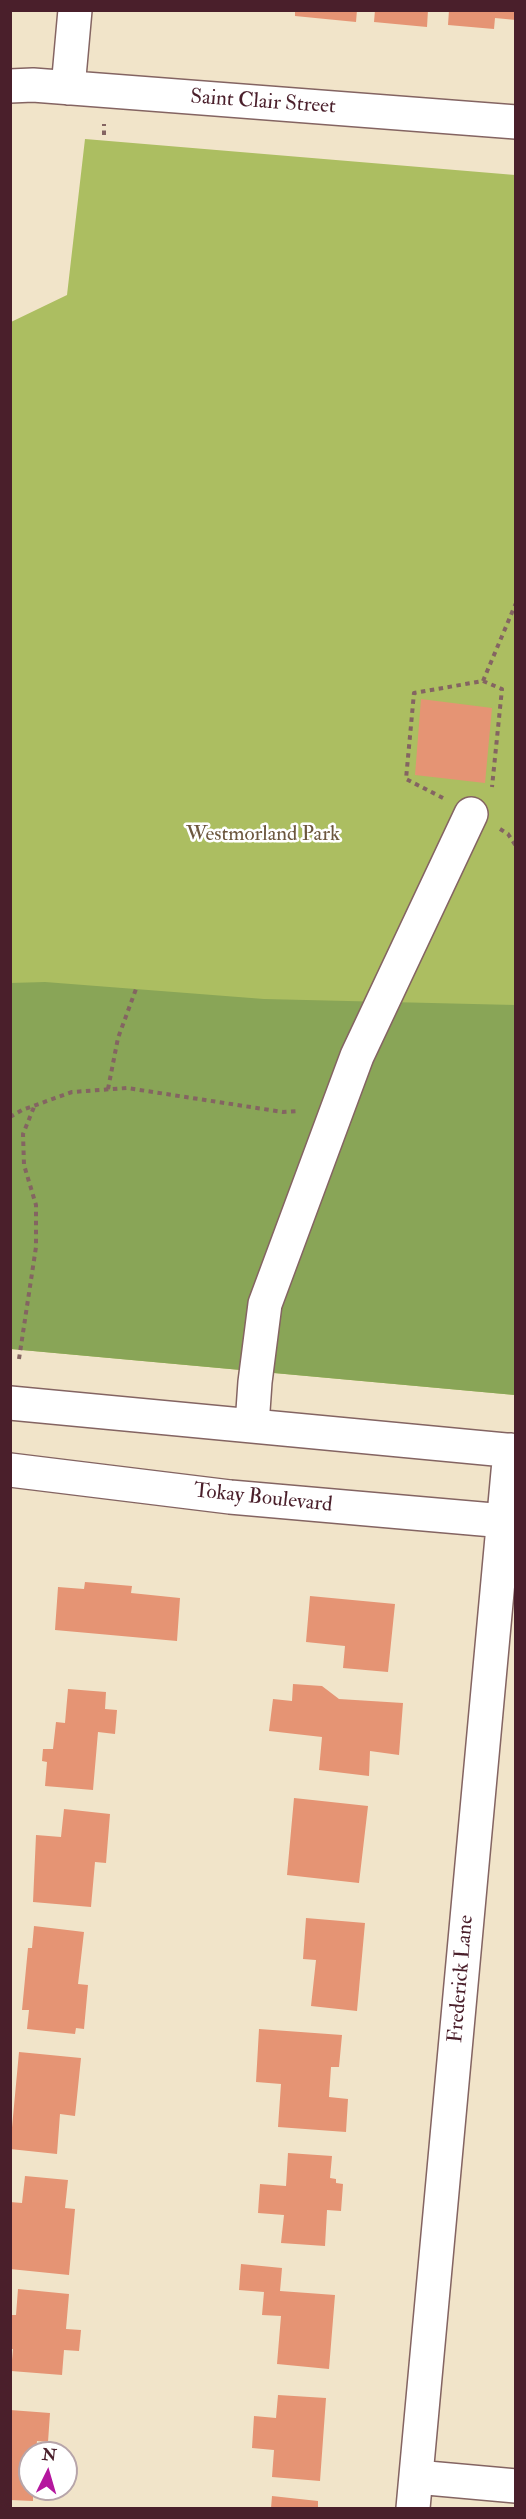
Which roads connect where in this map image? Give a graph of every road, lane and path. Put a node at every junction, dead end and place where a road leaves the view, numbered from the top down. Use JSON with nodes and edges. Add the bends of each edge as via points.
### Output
{"nodes":[{"id":1,"x":75,"y":10,"type":"edge"},
{"id":2,"x":10,"y":86,"type":"edge"},
{"id":3,"x":69,"y":88,"type":"junction"},
{"id":4,"x":516,"y":122,"type":"edge"},
{"id":5,"x":516,"y":603,"type":"edge"},
{"id":6,"x":483,"y":681,"type":"junction"},
{"id":7,"x":471,"y":814,"type":"junction"},
{"id":8,"x":136,"y":989,"type":"dead end"},
{"id":9,"x":108,"y":1089,"type":"junction"},
{"id":10,"x":34,"y":1106,"type":"junction"},
{"id":11,"x":338,"y":1107,"type":"junction"},
{"id":12,"x":10,"y":1117,"type":"edge"},
{"id":13,"x":19,"y":1359,"type":"dead end"},
{"id":14,"x":10,"y":1403,"type":"edge"},
{"id":15,"x":252,"y":1425,"type":"junction"},
{"id":16,"x":513,"y":1451,"type":"edge"},
{"id":17,"x":10,"y":1470,"type":"edge"},
{"id":18,"x":510,"y":1521,"type":"edge"},
{"id":19,"x":516,"y":2486,"type":"edge"},
{"id":20,"x":414,"y":2493,"type":"edge"}],
"edges":[{"from":1,"to":3,"type":"street"},
{"from":2,"to":3,"type":"street","name":"Saint Clair Street"},
{"from":3,"to":4,"type":"street","name":"Saint Clair Street"},
{"from":5,"to":6,"type":"path"},
{"from":6,"to":7,"type":"path","via":[[502,689],[492,787]]},
{"from":6,"to":7,"type":"path","via":[[414,693],[406,779]]},
{"from":7,"to":11,"type":"street","via":[[357,1056]]},
{"from":8,"to":9,"type":"path","via":[[118,1038]]},
{"from":9,"to":10,"type":"path","via":[[72,1092]]},
{"from":9,"to":11,"type":"path","via":[[127,1088],[283,1112]]},
{"from":10,"to":12,"type":"path"},
{"from":10,"to":13,"type":"path","via":[[22,1134],[24,1165],[36,1205],[36,1246]]},
{"from":11,"to":15,"type":"street","via":[[265,1304]]},
{"from":14,"to":15,"type":"street"},
{"from":15,"to":16,"type":"street"},
{"from":16,"to":18,"type":"street","name":"Frederick Lane"},
{"from":17,"to":18,"type":"street","name":"Tokay Boulevard","via":[[230,1497]]},
{"from":18,"to":20,"type":"street","name":"Frederick Lane"},
{"from":19,"to":20,"type":"street"}]}
